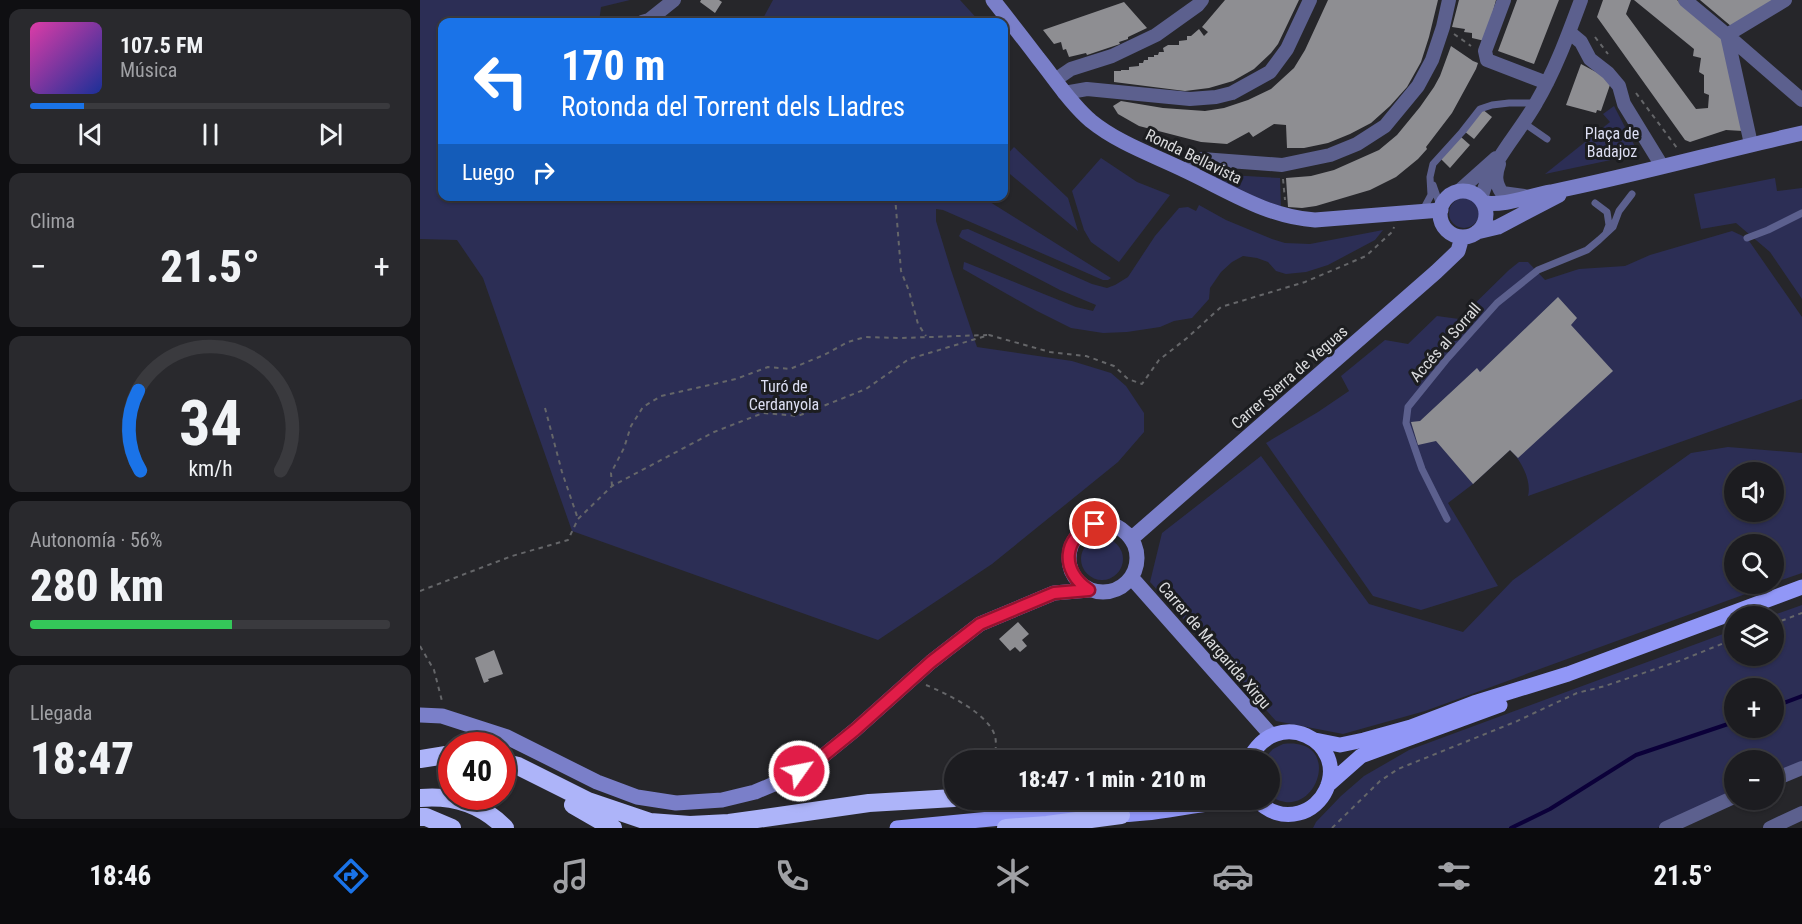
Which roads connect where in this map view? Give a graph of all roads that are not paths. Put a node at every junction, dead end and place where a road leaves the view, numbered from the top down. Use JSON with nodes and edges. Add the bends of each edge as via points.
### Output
{"nodes":[{"id":1,"x":674,"y":0,"type":"edge"},
{"id":2,"x":993,"y":0,"type":"edge"},
{"id":3,"x":1202,"y":0,"type":"edge"},
{"id":4,"x":1310,"y":0,"type":"edge"},
{"id":5,"x":1449,"y":0,"type":"edge"},
{"id":6,"x":1504,"y":0,"type":"edge"},
{"id":7,"x":1581,"y":0,"type":"edge"},
{"id":8,"x":1685,"y":0,"type":"edge"},
{"id":9,"x":1785,"y":0,"type":"edge"},
{"id":10,"x":652,"y":18,"type":"edge"},
{"id":11,"x":1007,"y":18,"type":"edge"},
{"id":12,"x":1008,"y":20,"type":"edge"},
{"id":13,"x":1569,"y":32,"type":"junction"},
{"id":14,"x":1727,"y":35,"type":"junction"},
{"id":15,"x":1054,"y":80,"type":"junction"},
{"id":16,"x":1547,"y":83,"type":"junction"},
{"id":17,"x":1064,"y":93,"type":"junction"},
{"id":18,"x":1802,"y":99,"type":"edge"},
{"id":19,"x":1537,"y":103,"type":"junction"},
{"id":20,"x":1524,"y":123,"type":"junction"},
{"id":21,"x":1802,"y":133,"type":"edge"},
{"id":22,"x":1547,"y":139,"type":"dead end"},
{"id":23,"x":1751,"y":144,"type":"junction"},
{"id":24,"x":1504,"y":151,"type":"junction"},
{"id":25,"x":1662,"y":166,"type":"junction"},
{"id":26,"x":1185,"y":170,"type":"junction"},
{"id":27,"x":1430,"y":177,"type":"junction"},
{"id":28,"x":1578,"y":186,"type":"junction"},
{"id":29,"x":1459,"y":191,"type":"junction"},
{"id":30,"x":1632,"y":194,"type":"dead end"},
{"id":31,"x":1526,"y":196,"type":"junction"},
{"id":32,"x":1482,"y":201,"type":"junction"},
{"id":33,"x":1595,"y":203,"type":"dead end"},
{"id":34,"x":1441,"y":209,"type":"junction"},
{"id":35,"x":1423,"y":211,"type":"junction"},
{"id":36,"x":1802,"y":213,"type":"edge"},
{"id":37,"x":1477,"y":232,"type":"junction"},
{"id":38,"x":1605,"y":235,"type":"junction"},
{"id":39,"x":1462,"y":237,"type":"junction"},
{"id":40,"x":1747,"y":238,"type":"dead end"},
{"id":41,"x":1447,"y":519,"type":"dead end"},
{"id":42,"x":1131,"y":539,"type":"junction"},
{"id":43,"x":1069,"y":567,"type":"junction"},
{"id":44,"x":1131,"y":577,"type":"junction"},
{"id":45,"x":1802,"y":587,"type":"edge"},
{"id":46,"x":1089,"y":590,"type":"junction"},
{"id":47,"x":1054,"y":593,"type":"junction"},
{"id":48,"x":1802,"y":595,"type":"edge"},
{"id":49,"x":1770,"y":606,"type":"edge"},
{"id":50,"x":1724,"y":623,"type":"edge"},
{"id":51,"x":420,"y":715,"type":"edge"},
{"id":52,"x":1271,"y":735,"type":"junction"},
{"id":53,"x":1314,"y":740,"type":"junction"},
{"id":54,"x":1256,"y":750,"type":"edge"},
{"id":55,"x":438,"y":756,"type":"edge"},
{"id":56,"x":420,"y":759,"type":"edge"},
{"id":57,"x":438,"y":759,"type":"edge"},
{"id":58,"x":516,"y":766,"type":"edge"},
{"id":59,"x":1802,"y":768,"type":"edge"},
{"id":60,"x":516,"y":775,"type":"edge"},
{"id":61,"x":1784,"y":775,"type":"edge"},
{"id":62,"x":1328,"y":785,"type":"junction"},
{"id":63,"x":420,"y":798,"type":"edge"},
{"id":64,"x":944,"y":799,"type":"edge"},
{"id":65,"x":1724,"y":802,"type":"edge"},
{"id":66,"x":1087,"y":810,"type":"edge"},
{"id":67,"x":1157,"y":810,"type":"edge"},
{"id":68,"x":1269,"y":810,"type":"edge"},
{"id":69,"x":1802,"y":813,"type":"edge"},
{"id":70,"x":1121,"y":815,"type":"joint"},
{"id":71,"x":420,"y":817,"type":"edge"},
{"id":72,"x":1044,"y":817,"type":"edge"},
{"id":73,"x":452,"y":828,"type":"edge"},
{"id":74,"x":506,"y":828,"type":"edge"},
{"id":75,"x":613,"y":828,"type":"edge"},
{"id":76,"x":897,"y":828,"type":"edge"},
{"id":77,"x":1006,"y":828,"type":"edge"},
{"id":78,"x":1666,"y":828,"type":"edge"},
{"id":79,"x":1770,"y":828,"type":"edge"}],
"edges":[{"from":1,"to":10,"type":"street"},
{"from":2,"to":11,"type":"street","name":"Ronda Bellavista"},
{"from":3,"to":15,"type":"street","via":[[1156,35],[1112,56],[1071,69]]},
{"from":4,"to":17,"type":"street","via":[[1287,49],[1270,72],[1232,93],[1190,99],[1087,89]]},
{"from":5,"to":26,"type":"street","via":[[1432,60],[1418,86],[1385,126],[1330,155],[1282,165],[1202,159]]},
{"from":6,"to":16,"type":"street","via":[[1485,51],[1487,60]]},
{"from":7,"to":13,"type":"street"},
{"from":8,"to":14,"type":"street"},
{"from":9,"to":14,"type":"street"},
{"from":12,"to":15,"type":"street","name":"Ronda Bellavista"},
{"from":13,"to":16,"type":"street"},
{"from":13,"to":25,"type":"street","via":[[1619,86],[1624,104]]},
{"from":14,"to":18,"type":"street"},
{"from":14,"to":23,"type":"street"},
{"from":15,"to":17,"type":"street","name":"Ronda Bellavista"},
{"from":16,"to":19,"type":"street"},
{"from":17,"to":26,"type":"street","name":"Ronda Bellavista","via":[[1092,122],[1113,136]]},
{"from":19,"to":20,"type":"street"},
{"from":19,"to":27,"type":"lane","via":[[1480,109],[1433,164]]},
{"from":20,"to":22,"type":"lane"},
{"from":20,"to":24,"type":"street"},
{"from":21,"to":23,"type":"street"},
{"from":23,"to":25,"type":"street"},
{"from":24,"to":29,"type":"street"},
{"from":24,"to":31,"type":"street","via":[[1497,170],[1498,187],[1502,193]]},
{"from":24,"to":32,"type":"street","via":[[1487,179]]},
{"from":25,"to":28,"type":"street"},
{"from":26,"to":35,"type":"street","name":"Ronda Bellavista","via":[[1250,203],[1301,219]]},
{"from":27,"to":34,"type":"lane"},
{"from":27,"to":35,"type":"lane","via":[[1431,195]]},
{"from":28,"to":31,"type":"street"},
{"from":28,"to":37,"type":"street","via":[[1498,228]]},
{"from":29,"to":32,"type":"street","via":[[1472,193]]},
{"from":29,"to":34,"type":"street"},
{"from":30,"to":38,"type":"lane"},
{"from":31,"to":32,"type":"street","via":[[1503,204]]},
{"from":32,"to":37,"type":"street","via":[[1486,216]]},
{"from":33,"to":38,"type":"lane","via":[[1606,212],[1609,225]]},
{"from":34,"to":35,"type":"street","name":"Ronda Bellavista"},
{"from":34,"to":39,"type":"street","via":[[1444,226],[1451,234]]},
{"from":36,"to":40,"type":"lane"},
{"from":37,"to":39,"type":"street"},
{"from":38,"to":41,"type":"lane","name":"Accés al Sorrall","via":[[1587,249],[1538,270],[1497,303],[1408,406],[1406,423],[1422,469]]},
{"from":39,"to":42,"type":"street","name":"Carrer Sierra de Yeguas","via":[[1453,257]]},
{"from":42,"to":43,"type":"street","via":[[1112,525],[1086,528],[1073,540]]},
{"from":42,"to":44,"type":"street","via":[[1137,562]]},
{"from":43,"to":46,"type":"street"},
{"from":43,"to":47,"type":"street"},
{"from":44,"to":46,"type":"street","via":[[1116,590]]},
{"from":44,"to":52,"type":"street","name":"Carrer de Margarida Xirgu"},
{"from":45,"to":53,"type":"main road","via":[[1568,674],[1411,727],[1340,745]]},
{"from":46,"to":47,"type":"street"},
{"from":47,"to":51,"type":"street","via":[[980,624],[818,760],[763,789],[722,800],[676,803],[637,797],[597,782],[507,737],[442,716]]},
{"from":48,"to":49,"type":"main road"},
{"from":50,"to":62,"type":"main road","via":[[1361,756]]},
{"from":52,"to":53,"type":"main road","via":[[1288,732]]},
{"from":52,"to":54,"type":"main road"},
{"from":53,"to":62,"type":"main road","via":[[1329,760]]},
{"from":55,"to":56,"type":"highway"},
{"from":56,"to":57,"type":"highway"},
{"from":58,"to":64,"type":"highway","via":[[588,801],[650,822],[729,823],[869,803]]},
{"from":59,"to":61,"type":"street"},
{"from":60,"to":75,"type":"highway"},
{"from":62,"to":68,"type":"main road","via":[[1323,796],[1305,811],[1280,814]]},
{"from":63,"to":74,"type":"highway","via":[[437,796],[463,801],[480,808]]},
{"from":65,"to":78,"type":"street"},
{"from":66,"to":72,"type":"main road"},
{"from":67,"to":70,"type":"main road"},
{"from":69,"to":79,"type":"street"},
{"from":70,"to":72,"type":"highway"},
{"from":71,"to":73,"type":"highway"},
{"from":72,"to":76,"type":"main road"},
{"from":72,"to":77,"type":"highway"}]}
